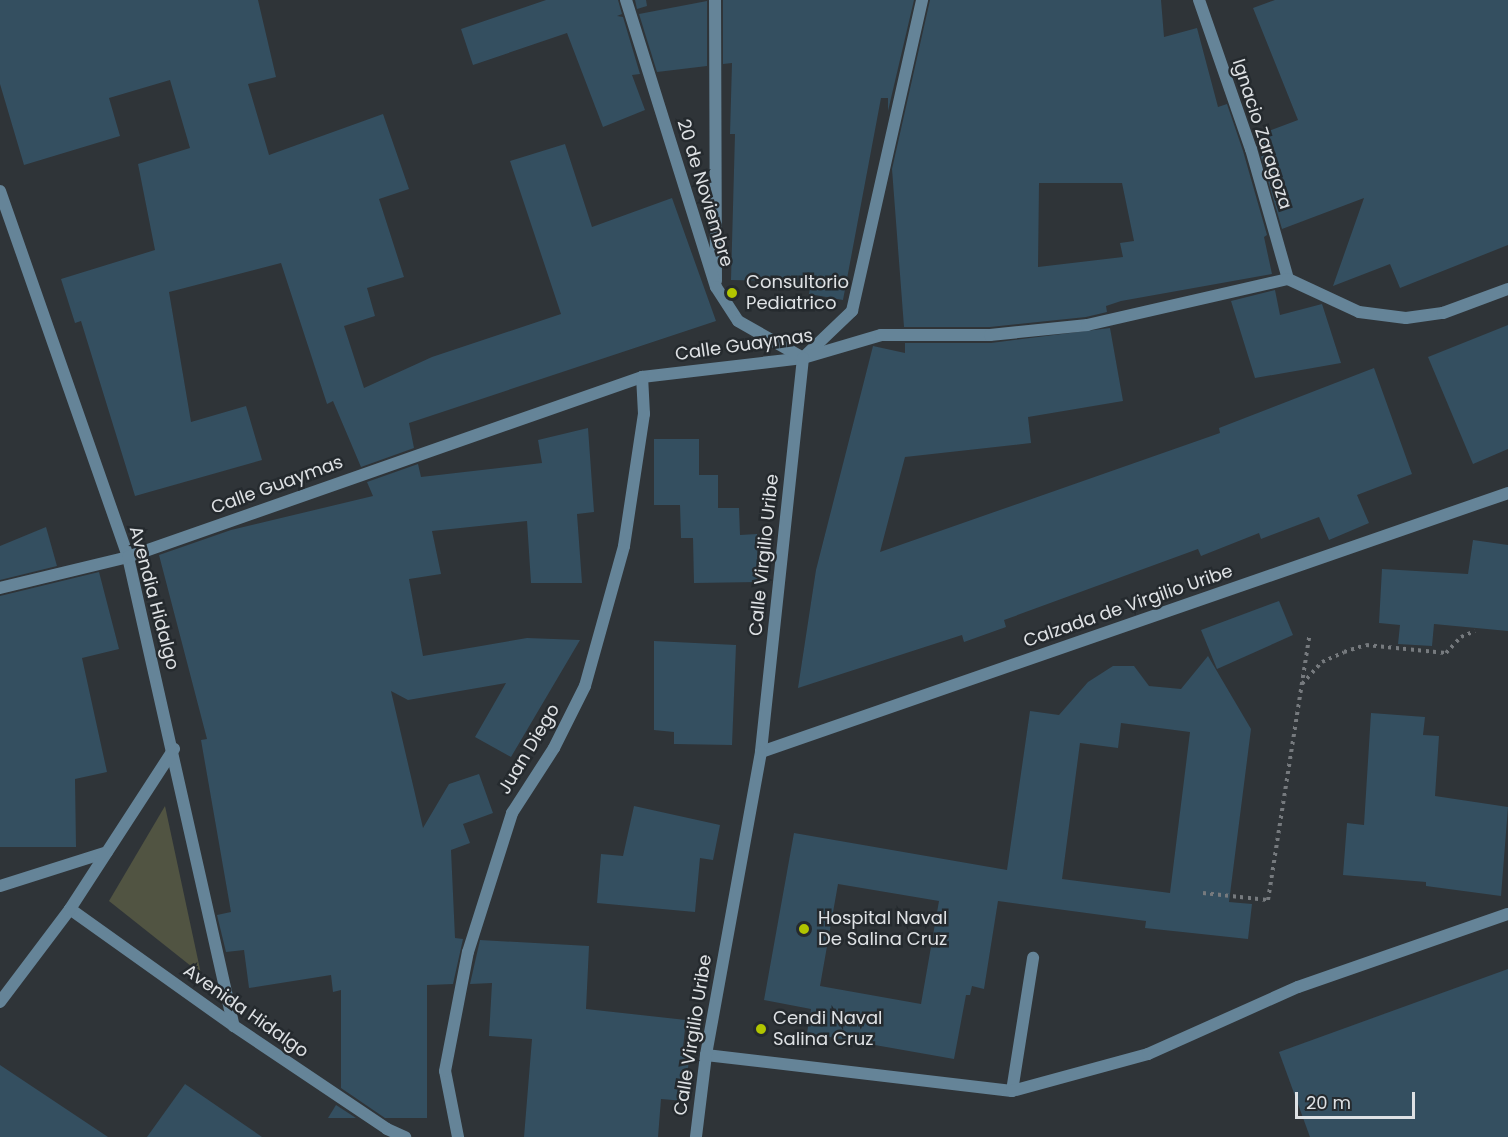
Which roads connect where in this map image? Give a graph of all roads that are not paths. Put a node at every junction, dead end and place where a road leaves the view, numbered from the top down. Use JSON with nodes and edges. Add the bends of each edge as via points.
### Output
{"nodes":[{"id":1,"x":626,"y":0,"type":"edge"},
{"id":2,"x":715,"y":0,"type":"edge"},
{"id":3,"x":922,"y":0,"type":"edge"},
{"id":4,"x":1199,"y":0,"type":"edge"},
{"id":5,"x":0,"y":191,"type":"edge"},
{"id":6,"x":1288,"y":279,"type":"junction"},
{"id":7,"x":716,"y":287,"type":"junction"},
{"id":8,"x":1508,"y":289,"type":"edge"},
{"id":9,"x":803,"y":358,"type":"junction"},
{"id":10,"x":642,"y":376,"type":"junction"},
{"id":11,"x":1508,"y":493,"type":"edge"},
{"id":12,"x":128,"y":557,"type":"junction"},
{"id":13,"x":0,"y":588,"type":"edge"},
{"id":14,"x":174,"y":748,"type":"junction"},
{"id":15,"x":761,"y":752,"type":"junction"},
{"id":16,"x":107,"y":852,"type":"junction"},
{"id":17,"x":0,"y":886,"type":"edge"},
{"id":18,"x":70,"y":909,"type":"junction"},
{"id":19,"x":1508,"y":914,"type":"edge"},
{"id":20,"x":1033,"y":958,"type":"dead end"},
{"id":21,"x":0,"y":1002,"type":"edge"},
{"id":22,"x":234,"y":1026,"type":"junction"},
{"id":23,"x":706,"y":1055,"type":"junction"},
{"id":24,"x":1012,"y":1091,"type":"junction"},
{"id":25,"x":405,"y":1137,"type":"edge"},
{"id":26,"x":458,"y":1137,"type":"edge"},
{"id":27,"x":696,"y":1137,"type":"edge"}],
"edges":[{"from":1,"to":7,"type":"street","name":"20 de Noviembre"},
{"from":2,"to":7,"type":"street"},
{"from":3,"to":9,"type":"street","via":[[852,311]]},
{"from":4,"to":6,"type":"street","name":"Ignacio Zaragoza","via":[[1251,149]]},
{"from":5,"to":12,"type":"street","name":"Avendia Hidalgo"},
{"from":6,"to":8,"type":"street","via":[[1359,312],[1406,318],[1443,313]]},
{"from":6,"to":9,"type":"street","name":"Calle Guaymas","via":[[1088,325],[990,335],[881,336]]},
{"from":7,"to":9,"type":"street","name":"20 de Noviembre","via":[[738,321]]},
{"from":9,"to":10,"type":"street","name":"Calle Guaymas"},
{"from":9,"to":15,"type":"street","name":"Calle Virgilio Uribe"},
{"from":10,"to":12,"type":"street","name":"Calle Guaymas"},
{"from":10,"to":26,"type":"street","name":"Juan Diego","via":[[644,414],[624,546],[585,686],[554,748],[512,813],[468,952],[445,1071]]},
{"from":11,"to":15,"type":"street","name":"Calzada de Virgilio Uribe"},
{"from":12,"to":13,"type":"street","name":"Calle Guaymas"},
{"from":12,"to":14,"type":"street","name":"Avendia Hidalgo"},
{"from":14,"to":16,"type":"street"},
{"from":14,"to":22,"type":"street","name":"Avendia Hidalgo"},
{"from":15,"to":23,"type":"street","name":"Calle Virgilio Uribe"},
{"from":16,"to":17,"type":"street"},
{"from":16,"to":18,"type":"street"},
{"from":18,"to":21,"type":"street"},
{"from":18,"to":22,"type":"street","name":"Avenida Hidalgo"},
{"from":19,"to":24,"type":"street","via":[[1298,987],[1148,1054]]},
{"from":20,"to":24,"type":"street"},
{"from":22,"to":25,"type":"street","name":"Avenida Hidalgo","via":[[387,1129]]},
{"from":23,"to":24,"type":"street"},
{"from":23,"to":27,"type":"street","name":"Calle Virgilio Uribe"}]}
